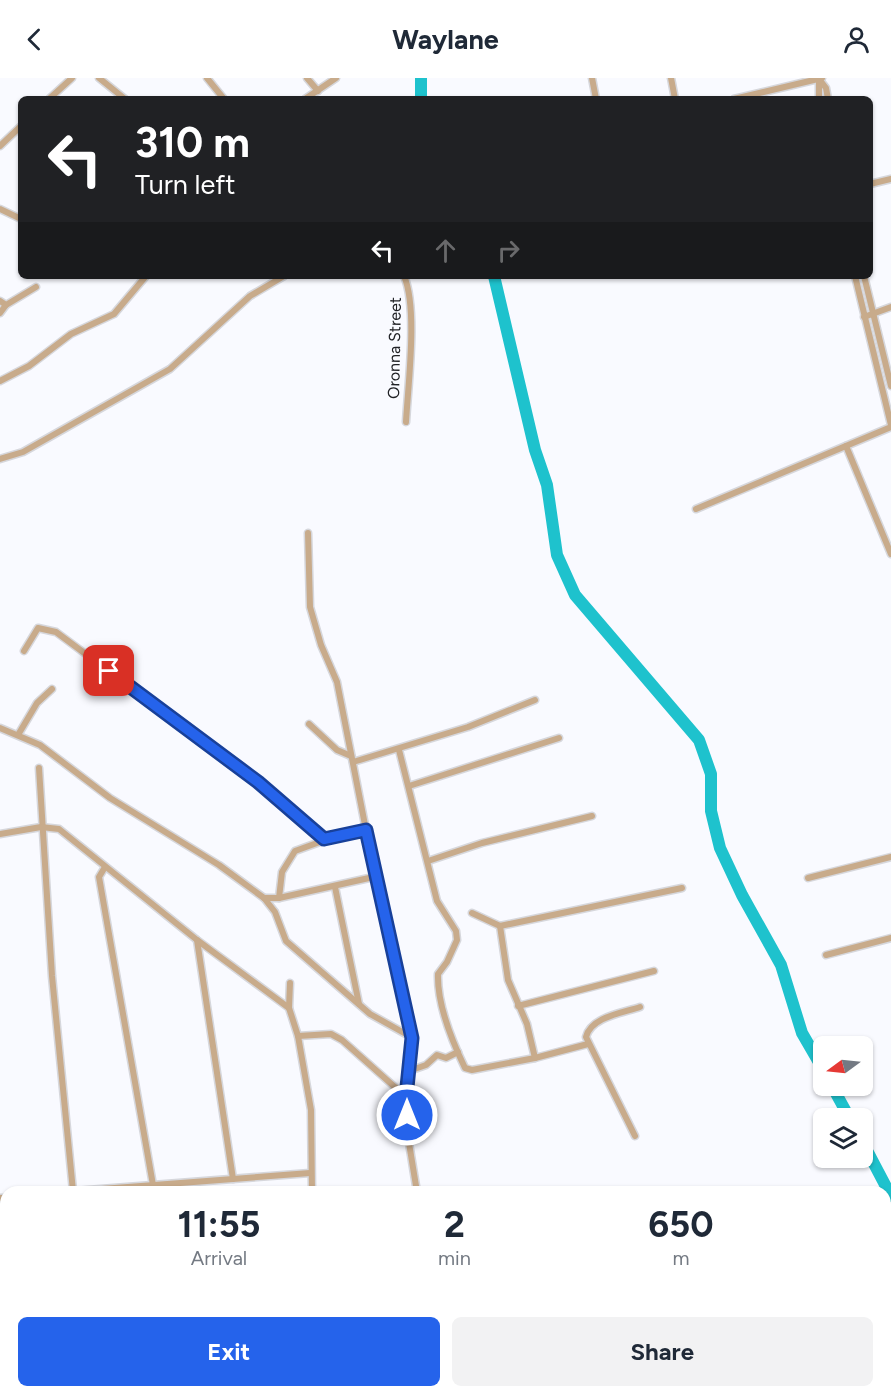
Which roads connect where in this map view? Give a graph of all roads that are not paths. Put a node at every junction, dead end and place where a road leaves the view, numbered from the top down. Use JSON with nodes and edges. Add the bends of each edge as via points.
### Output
{"nodes":[{"id":1,"x":72,"y":78,"type":"edge"},
{"id":2,"x":99,"y":78,"type":"edge"},
{"id":3,"x":207,"y":78,"type":"edge"},
{"id":4,"x":307,"y":78,"type":"edge"},
{"id":5,"x":336,"y":78,"type":"edge"},
{"id":6,"x":592,"y":78,"type":"edge"},
{"id":7,"x":671,"y":78,"type":"edge"},
{"id":8,"x":820,"y":78,"type":"edge"},
{"id":9,"x":318,"y":91,"type":"junction"},
{"id":10,"x":52,"y":96,"type":"edge"},
{"id":11,"x":121,"y":96,"type":"edge"},
{"id":12,"x":222,"y":96,"type":"edge"},
{"id":13,"x":310,"y":96,"type":"edge"},
{"id":14,"x":595,"y":96,"type":"edge"},
{"id":15,"x":674,"y":96,"type":"edge"},
{"id":16,"x":746,"y":96,"type":"edge"},
{"id":17,"x":819,"y":96,"type":"edge"},
{"id":18,"x":827,"y":96,"type":"edge"},
{"id":19,"x":18,"y":129,"type":"edge"},
{"id":20,"x":0,"y":146,"type":"edge"},
{"id":21,"x":891,"y":179,"type":"edge"},
{"id":22,"x":873,"y":183,"type":"edge"},
{"id":23,"x":0,"y":209,"type":"edge"},
{"id":24,"x":18,"y":218,"type":"edge"},
{"id":25,"x":143,"y":279,"type":"edge"},
{"id":26,"x":279,"y":279,"type":"edge"},
{"id":27,"x":405,"y":279,"type":"edge"},
{"id":28,"x":856,"y":279,"type":"edge"},
{"id":29,"x":865,"y":279,"type":"edge"},
{"id":30,"x":36,"y":287,"type":"dead end"},
{"id":31,"x":3,"y":303,"type":"edge"},
{"id":32,"x":891,"y":307,"type":"edge"},
{"id":33,"x":0,"y":313,"type":"edge"},
{"id":34,"x":873,"y":313,"type":"junction"},
{"id":35,"x":864,"y":317,"type":"junction"},
{"id":36,"x":0,"y":381,"type":"edge"},
{"id":37,"x":891,"y":386,"type":"edge"},
{"id":38,"x":406,"y":422,"type":"dead end"},
{"id":39,"x":891,"y":426,"type":"edge"},
{"id":40,"x":846,"y":446,"type":"junction"},
{"id":41,"x":0,"y":459,"type":"edge"},
{"id":42,"x":696,"y":509,"type":"dead end"},
{"id":43,"x":308,"y":533,"type":"dead end"},
{"id":44,"x":891,"y":554,"type":"edge"},
{"id":45,"x":24,"y":651,"type":"dead end"},
{"id":46,"x":52,"y":689,"type":"dead end"},
{"id":47,"x":535,"y":700,"type":"dead end"},
{"id":48,"x":309,"y":724,"type":"dead end"},
{"id":49,"x":0,"y":728,"type":"edge"},
{"id":50,"x":18,"y":735,"type":"junction"},
{"id":51,"x":559,"y":738,"type":"dead end"},
{"id":52,"x":399,"y":750,"type":"junction"},
{"id":53,"x":352,"y":759,"type":"junction"},
{"id":54,"x":39,"y":768,"type":"dead end"},
{"id":55,"x":409,"y":786,"type":"junction"},
{"id":56,"x":592,"y":816,"type":"dead end"},
{"id":57,"x":41,"y":827,"type":"junction"},
{"id":58,"x":366,"y":830,"type":"junction"},
{"id":59,"x":0,"y":834,"type":"edge"},
{"id":60,"x":324,"y":839,"type":"junction"},
{"id":61,"x":891,"y":857,"type":"edge"},
{"id":62,"x":428,"y":861,"type":"junction"},
{"id":63,"x":105,"y":867,"type":"junction"},
{"id":64,"x":378,"y":876,"type":"junction"},
{"id":65,"x":808,"y":878,"type":"dead end"},
{"id":66,"x":335,"y":887,"type":"junction"},
{"id":67,"x":682,"y":888,"type":"dead end"},
{"id":68,"x":264,"y":898,"type":"junction"},
{"id":69,"x":279,"y":898,"type":"junction"},
{"id":70,"x":472,"y":913,"type":"dead end"},
{"id":71,"x":500,"y":926,"type":"junction"},
{"id":72,"x":891,"y":938,"type":"edge"},
{"id":73,"x":197,"y":939,"type":"junction"},
{"id":74,"x":826,"y":955,"type":"dead end"},
{"id":75,"x":654,"y":971,"type":"dead end"},
{"id":76,"x":290,"y":983,"type":"dead end"},
{"id":77,"x":359,"y":1005,"type":"junction"},
{"id":78,"x":518,"y":1006,"type":"junction"},
{"id":79,"x":640,"y":1007,"type":"dead end"},
{"id":80,"x":289,"y":1008,"type":"junction"},
{"id":81,"x":298,"y":1036,"type":"junction"},
{"id":82,"x":412,"y":1038,"type":"junction"},
{"id":83,"x":588,"y":1044,"type":"junction"},
{"id":84,"x":458,"y":1052,"type":"junction"},
{"id":85,"x":535,"y":1058,"type":"junction"},
{"id":86,"x":409,"y":1071,"type":"junction"},
{"id":87,"x":406,"y":1097,"type":"junction"},
{"id":88,"x":635,"y":1136,"type":"dead end"},
{"id":89,"x":310,"y":1173,"type":"junction"},
{"id":90,"x":233,"y":1179,"type":"junction"},
{"id":91,"x":153,"y":1185,"type":"junction"},
{"id":92,"x":73,"y":1186,"type":"edge"},
{"id":93,"x":140,"y":1186,"type":"edge"},
{"id":94,"x":311,"y":1186,"type":"edge"},
{"id":95,"x":416,"y":1186,"type":"edge"}],
"edges":[{"from":1,"to":10,"type":"street"},
{"from":2,"to":11,"type":"street"},
{"from":3,"to":12,"type":"street"},
{"from":4,"to":9,"type":"street"},
{"from":5,"to":9,"type":"street"},
{"from":6,"to":14,"type":"street"},
{"from":7,"to":15,"type":"street"},
{"from":8,"to":16,"type":"street"},
{"from":8,"to":17,"type":"street"},
{"from":8,"to":18,"type":"street"},
{"from":9,"to":13,"type":"street"},
{"from":19,"to":20,"type":"street"},
{"from":21,"to":22,"type":"street"},
{"from":23,"to":24,"type":"street"},
{"from":25,"to":36,"type":"street","via":[[114,314],[71,334],[29,366]]},
{"from":26,"to":41,"type":"street","via":[[250,296],[170,369],[22,452]]},
{"from":27,"to":38,"type":"street","name":"Oronna Street","via":[[411,324]]},
{"from":28,"to":35,"type":"street"},
{"from":29,"to":34,"type":"street"},
{"from":30,"to":31,"type":"street"},
{"from":31,"to":33,"type":"street"},
{"from":32,"to":34,"type":"street"},
{"from":34,"to":35,"type":"street"},
{"from":34,"to":37,"type":"street"},
{"from":35,"to":39,"type":"street"},
{"from":39,"to":40,"type":"street"},
{"from":40,"to":42,"type":"street"},
{"from":40,"to":44,"type":"street"},
{"from":43,"to":53,"type":"street","via":[[310,607],[337,682]]},
{"from":45,"to":60,"type":"street","via":[[38,628],[56,632],[258,782]]},
{"from":46,"to":50,"type":"street","via":[[37,703]]},
{"from":47,"to":52,"type":"street"},
{"from":48,"to":53,"type":"street"},
{"from":49,"to":50,"type":"street"},
{"from":50,"to":68,"type":"street","via":[[40,745],[110,798],[219,865]]},
{"from":51,"to":55,"type":"street"},
{"from":52,"to":53,"type":"street"},
{"from":52,"to":55,"type":"street"},
{"from":53,"to":58,"type":"street"},
{"from":54,"to":57,"type":"street"},
{"from":55,"to":62,"type":"street"},
{"from":56,"to":62,"type":"street","via":[[482,843]]},
{"from":57,"to":59,"type":"street"},
{"from":57,"to":63,"type":"street","via":[[58,829]]},
{"from":57,"to":92,"type":"street"},
{"from":58,"to":60,"type":"street"},
{"from":58,"to":64,"type":"street"},
{"from":60,"to":69,"type":"street","via":[[289,856],[282,872]]},
{"from":61,"to":65,"type":"street"},
{"from":62,"to":84,"type":"street","via":[[437,901],[456,931],[457,940],[438,981]]},
{"from":63,"to":73,"type":"street"},
{"from":63,"to":91,"type":"street","via":[[99,877]]},
{"from":64,"to":66,"type":"street"},
{"from":64,"to":82,"type":"street"},
{"from":66,"to":69,"type":"street"},
{"from":66,"to":77,"type":"street"},
{"from":67,"to":71,"type":"street"},
{"from":68,"to":69,"type":"street"},
{"from":68,"to":77,"type":"street","via":[[275,912],[286,941]]},
{"from":70,"to":71,"type":"street"},
{"from":71,"to":78,"type":"street","via":[[508,980]]},
{"from":72,"to":74,"type":"street"},
{"from":73,"to":80,"type":"street"},
{"from":73,"to":90,"type":"street"},
{"from":75,"to":78,"type":"street"},
{"from":76,"to":80,"type":"street"},
{"from":77,"to":82,"type":"street"},
{"from":78,"to":85,"type":"street"},
{"from":79,"to":83,"type":"street","via":[[592,1026],[586,1037]]},
{"from":80,"to":81,"type":"street"},
{"from":81,"to":87,"type":"street","via":[[331,1034],[342,1040]]},
{"from":81,"to":89,"type":"street","via":[[311,1110]]},
{"from":82,"to":86,"type":"street"},
{"from":83,"to":85,"type":"street"},
{"from":83,"to":88,"type":"street"},
{"from":84,"to":85,"type":"street","via":[[469,1070]]},
{"from":84,"to":86,"type":"street","via":[[446,1058],[437,1055],[426,1065]]},
{"from":86,"to":87,"type":"street"},
{"from":87,"to":95,"type":"street"},
{"from":89,"to":90,"type":"street"},
{"from":89,"to":94,"type":"street"},
{"from":90,"to":91,"type":"street"},
{"from":91,"to":93,"type":"street"}]}
